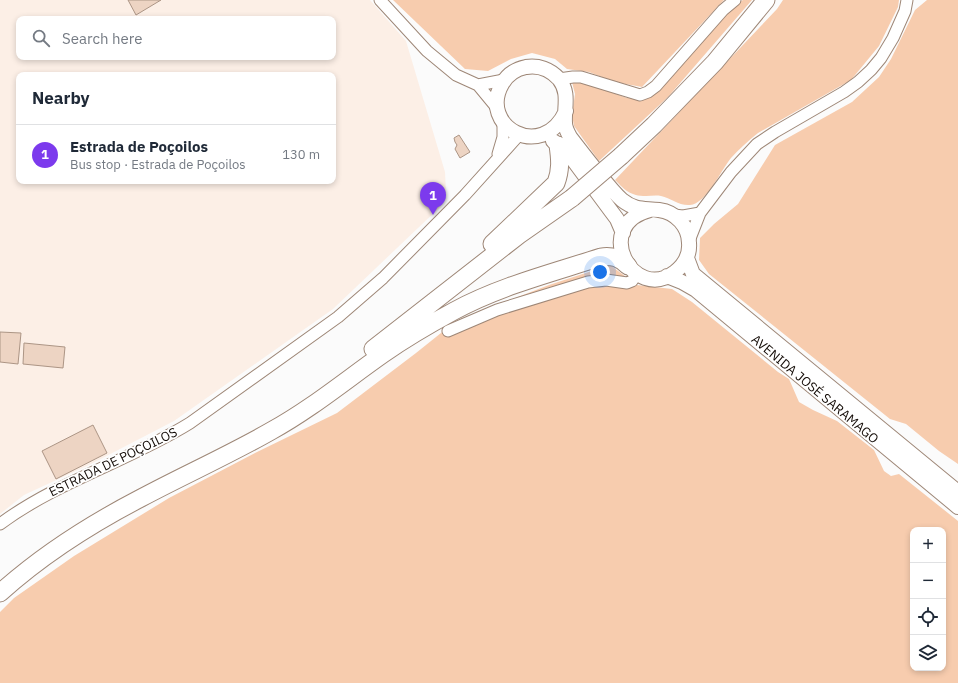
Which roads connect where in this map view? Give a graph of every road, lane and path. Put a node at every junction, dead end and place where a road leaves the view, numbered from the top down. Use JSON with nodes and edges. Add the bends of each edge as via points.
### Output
{"nodes":[{"id":1,"x":380,"y":0,"type":"edge"},
{"id":2,"x":735,"y":0,"type":"edge"},
{"id":3,"x":766,"y":0,"type":"edge"},
{"id":4,"x":916,"y":0,"type":"edge"},
{"id":5,"x":906,"y":6,"type":"edge"},
{"id":6,"x":559,"y":79,"type":"junction"},
{"id":7,"x":504,"y":80,"type":"junction"},
{"id":8,"x":478,"y":85,"type":"junction"},
{"id":9,"x":497,"y":108,"type":"junction"},
{"id":10,"x":566,"y":111,"type":"junction"},
{"id":11,"x":502,"y":121,"type":"junction"},
{"id":12,"x":519,"y":135,"type":"junction"},
{"id":13,"x":544,"y":135,"type":"junction"},
{"id":14,"x":558,"y":145,"type":"junction"},
{"id":15,"x":496,"y":162,"type":"junction"},
{"id":16,"x":650,"y":210,"type":"junction"},
{"id":17,"x":700,"y":213,"type":"junction"},
{"id":18,"x":674,"y":215,"type":"junction"},
{"id":19,"x":622,"y":233,"type":"junction"},
{"id":20,"x":689,"y":241,"type":"junction"},
{"id":21,"x":687,"y":258,"type":"junction"},
{"id":22,"x":633,"y":270,"type":"junction"},
{"id":23,"x":668,"y":276,"type":"junction"},
{"id":24,"x":448,"y":331,"type":"dead end"},
{"id":25,"x":381,"y":349,"type":"junction"},
{"id":26,"x":958,"y":492,"type":"edge"},
{"id":27,"x":958,"y":507,"type":"edge"},
{"id":28,"x":0,"y":524,"type":"edge"},
{"id":29,"x":0,"y":581,"type":"edge"},
{"id":30,"x":0,"y":593,"type":"edge"}],
"edges":[{"from":1,"to":8,"type":"street","via":[[440,63]]},
{"from":2,"to":6,"type":"street","via":[[648,92],[640,95],[581,77]]},
{"from":3,"to":25,"type":"highway","bridge":true,"via":[[715,62],[621,156],[518,245]]},
{"from":4,"to":5,"type":"street"},
{"from":5,"to":17,"type":"street","via":[[893,38],[871,70],[844,92],[757,144],[731,172]]},
{"from":6,"to":7,"type":"main road","via":[[547,70],[531,66],[511,73]]},
{"from":6,"to":10,"type":"main road","via":[[565,89]]},
{"from":7,"to":8,"type":"street"},
{"from":7,"to":9,"type":"main road","via":[[498,94]]},
{"from":8,"to":9,"type":"street"},
{"from":9,"to":11,"type":"main road","name":"ESTRADA DE POÇOILOS"},
{"from":10,"to":13,"type":"main road","via":[[554,129]]},
{"from":10,"to":16,"type":"main road","via":[[565,124],[570,137],[613,191],[630,206]]},
{"from":11,"to":12,"type":"main road","name":"ESTRADA DE POÇOILOS"},
{"from":11,"to":15,"type":"street","name":"ESTRADA DE POÇOILOS","via":[[503,137]]},
{"from":12,"to":13,"type":"main road"},
{"from":12,"to":15,"type":"street","name":"ESTRADA DE POÇOILOS"},
{"from":13,"to":14,"type":"main road"},
{"from":14,"to":19,"type":"main road","via":[[568,153],[617,219]]},
{"from":14,"to":25,"type":"highway","via":[[560,174],[551,189]]},
{"from":15,"to":28,"type":"street","name":"ESTRADA DE POÇOILOS","via":[[383,278],[332,321],[165,438],[40,498]]},
{"from":16,"to":18,"type":"main road","via":[[660,210]]},
{"from":16,"to":19,"type":"main road","via":[[633,218]]},
{"from":17,"to":18,"type":"street"},
{"from":17,"to":20,"type":"street"},
{"from":18,"to":20,"type":"main road","via":[[686,229]]},
{"from":19,"to":22,"type":"main road","via":[[621,250],[625,261]]},
{"from":20,"to":21,"type":"main road"},
{"from":21,"to":23,"type":"main road","via":[[679,269]]},
{"from":21,"to":26,"type":"main road","name":"AVENIDA JOSÉ SARAMAGO","via":[[692,274]]},
{"from":22,"to":23,"type":"main road","via":[[649,278]]},
{"from":22,"to":24,"type":"street","via":[[632,281],[627,283],[606,280],[588,282],[497,310]]},
{"from":22,"to":25,"type":"highway","via":[[618,258],[601,256],[481,298]]},
{"from":23,"to":27,"type":"main road","name":"AVENIDA JOSÉ SARAMAGO","via":[[696,290]]},
{"from":25,"to":29,"type":"highway","via":[[254,430],[122,497],[59,537]]},
{"from":25,"to":30,"type":"highway","via":[[300,414],[231,453],[100,520],[41,560]]}]}
